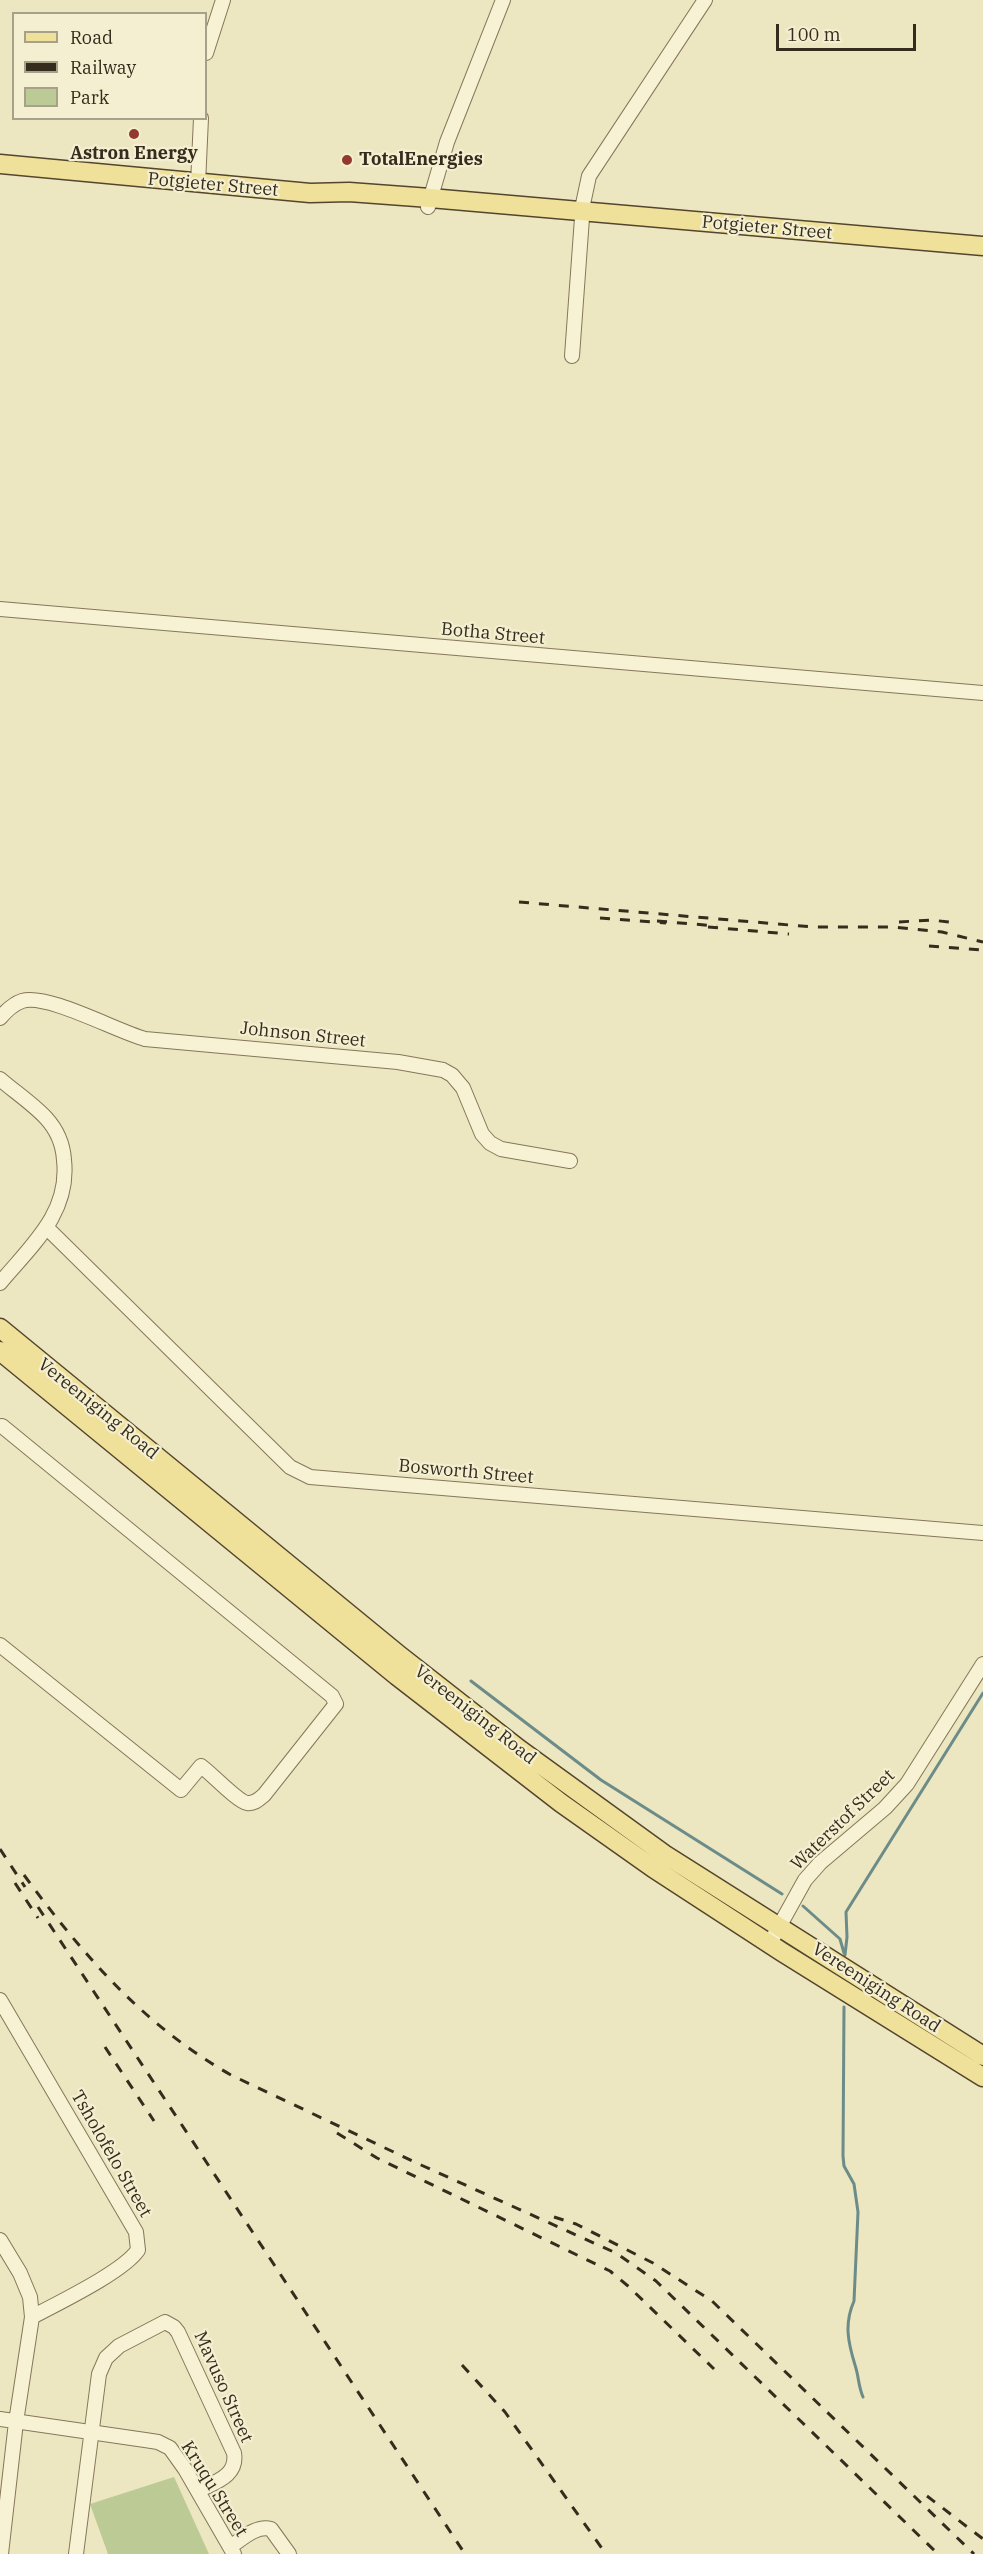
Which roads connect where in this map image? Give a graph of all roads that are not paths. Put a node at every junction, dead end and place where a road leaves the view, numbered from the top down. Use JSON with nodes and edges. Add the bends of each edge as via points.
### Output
{"nodes":[{"id":1,"x":223,"y":0,"type":"edge"},
{"id":2,"x":503,"y":0,"type":"edge"},
{"id":3,"x":705,"y":0,"type":"edge"},
{"id":4,"x":207,"y":50,"type":"edge"},
{"id":5,"x":201,"y":120,"type":"edge"},
{"id":6,"x":0,"y":164,"type":"edge"},
{"id":7,"x":198,"y":184,"type":"junction"},
{"id":8,"x":429,"y":202,"type":"junction"},
{"id":9,"x":584,"y":213,"type":"junction"},
{"id":10,"x":983,"y":246,"type":"edge"},
{"id":11,"x":572,"y":356,"type":"dead end"},
{"id":12,"x":0,"y":609,"type":"edge"},
{"id":13,"x":983,"y":693,"type":"edge"},
{"id":14,"x":0,"y":1018,"type":"edge"},
{"id":15,"x":0,"y":1079,"type":"edge"},
{"id":16,"x":570,"y":1161,"type":"dead end"},
{"id":17,"x":46,"y":1227,"type":"junction"},
{"id":18,"x":0,"y":1283,"type":"edge"},
{"id":19,"x":0,"y":1328,"type":"edge"},
{"id":20,"x":0,"y":1351,"type":"edge"},
{"id":21,"x":2,"y":1426,"type":"dead end"},
{"id":22,"x":983,"y":1533,"type":"edge"},
{"id":23,"x":0,"y":1645,"type":"edge"},
{"id":24,"x":983,"y":1664,"type":"edge"},
{"id":25,"x":778,"y":1926,"type":"junction"},
{"id":26,"x":770,"y":1943,"type":"junction"},
{"id":27,"x":0,"y":2000,"type":"edge"},
{"id":28,"x":983,"y":2056,"type":"edge"},
{"id":29,"x":983,"y":2077,"type":"edge"},
{"id":30,"x":0,"y":2240,"type":"edge"},
{"id":31,"x":32,"y":2317,"type":"junction"},
{"id":32,"x":0,"y":2419,"type":"edge"},
{"id":33,"x":16,"y":2422,"type":"junction"},
{"id":34,"x":92,"y":2432,"type":"junction"},
{"id":35,"x":198,"y":2491,"type":"junction"},
{"id":36,"x":4,"y":2500,"type":"edge"},
{"id":37,"x":232,"y":2551,"type":"edge"},
{"id":38,"x":1,"y":2554,"type":"edge"},
{"id":39,"x":76,"y":2554,"type":"edge"},
{"id":40,"x":289,"y":2554,"type":"edge"}],
"edges":[{"from":1,"to":4,"type":"street"},
{"from":2,"to":8,"type":"street","via":[[447,142]]},
{"from":3,"to":9,"type":"street","via":[[593,168],[584,195]]},
{"from":5,"to":7,"type":"street"},
{"from":6,"to":7,"type":"main road","name":"Potgieter Street"},
{"from":7,"to":8,"type":"main road","name":"Potgieter Street","via":[[349,200]]},
{"from":8,"to":9,"type":"main road","name":"Potgieter Street","via":[[534,206]]},
{"from":9,"to":10,"type":"main road","name":"Potgieter Street"},
{"from":9,"to":11,"type":"street"},
{"from":12,"to":13,"type":"street","name":"Botha Street"},
{"from":14,"to":16,"type":"street","name":"Johnson Street","via":[[16,1004],[33,999],[145,1039],[398,1062],[443,1070],[463,1088],[482,1134],[490,1143],[501,1149]]},
{"from":15,"to":17,"type":"street","via":[[54,1128],[63,1151],[63,1197]]},
{"from":17,"to":18,"type":"street"},
{"from":17,"to":22,"type":"street","name":"Bosworth Street","via":[[290,1467],[310,1477]]},
{"from":19,"to":25,"type":"main road","name":"Vereeniging Road","via":[[466,1709],[664,1854]]},
{"from":20,"to":26,"type":"main road","name":"Vereeniging Road","via":[[498,1756],[653,1868]]},
{"from":21,"to":23,"type":"street","via":[[332,1696],[336,1704],[264,1795],[247,1803],[201,1766],[181,1790]]},
{"from":24,"to":25,"type":"street","name":"Waterstof Street","via":[[907,1784],[820,1863],[805,1880]]},
{"from":25,"to":26,"type":"street","name":"Waterstof Street"},
{"from":25,"to":28,"type":"main road","name":"Vereeniging Road"},
{"from":26,"to":29,"type":"main road","name":"Vereeniging Road"},
{"from":27,"to":31,"type":"street","name":"Tsholofelo Street","via":[[138,2240],[138,2250],[125,2263]]},
{"from":30,"to":31,"type":"street","via":[[20,2273],[30,2298]]},
{"from":31,"to":33,"type":"street"},
{"from":32,"to":33,"type":"street","name":"Kruqu Street"},
{"from":33,"to":34,"type":"street","name":"Kruqu Street"},
{"from":33,"to":36,"type":"street"},
{"from":34,"to":35,"type":"street","name":"Kruqu Street","via":[[158,2442],[170,2448]]},
{"from":34,"to":35,"type":"street","name":"Mavuso Street","via":[[99,2374],[106,2358],[135,2336],[159,2324],[170,2324],[178,2332],[236,2463],[224,2478]]},
{"from":34,"to":39,"type":"street"},
{"from":35,"to":37,"type":"street","name":"Kruqu Street"},
{"from":36,"to":38,"type":"street"},
{"from":37,"to":40,"type":"street","via":[[257,2530],[267,2528]]}]}
